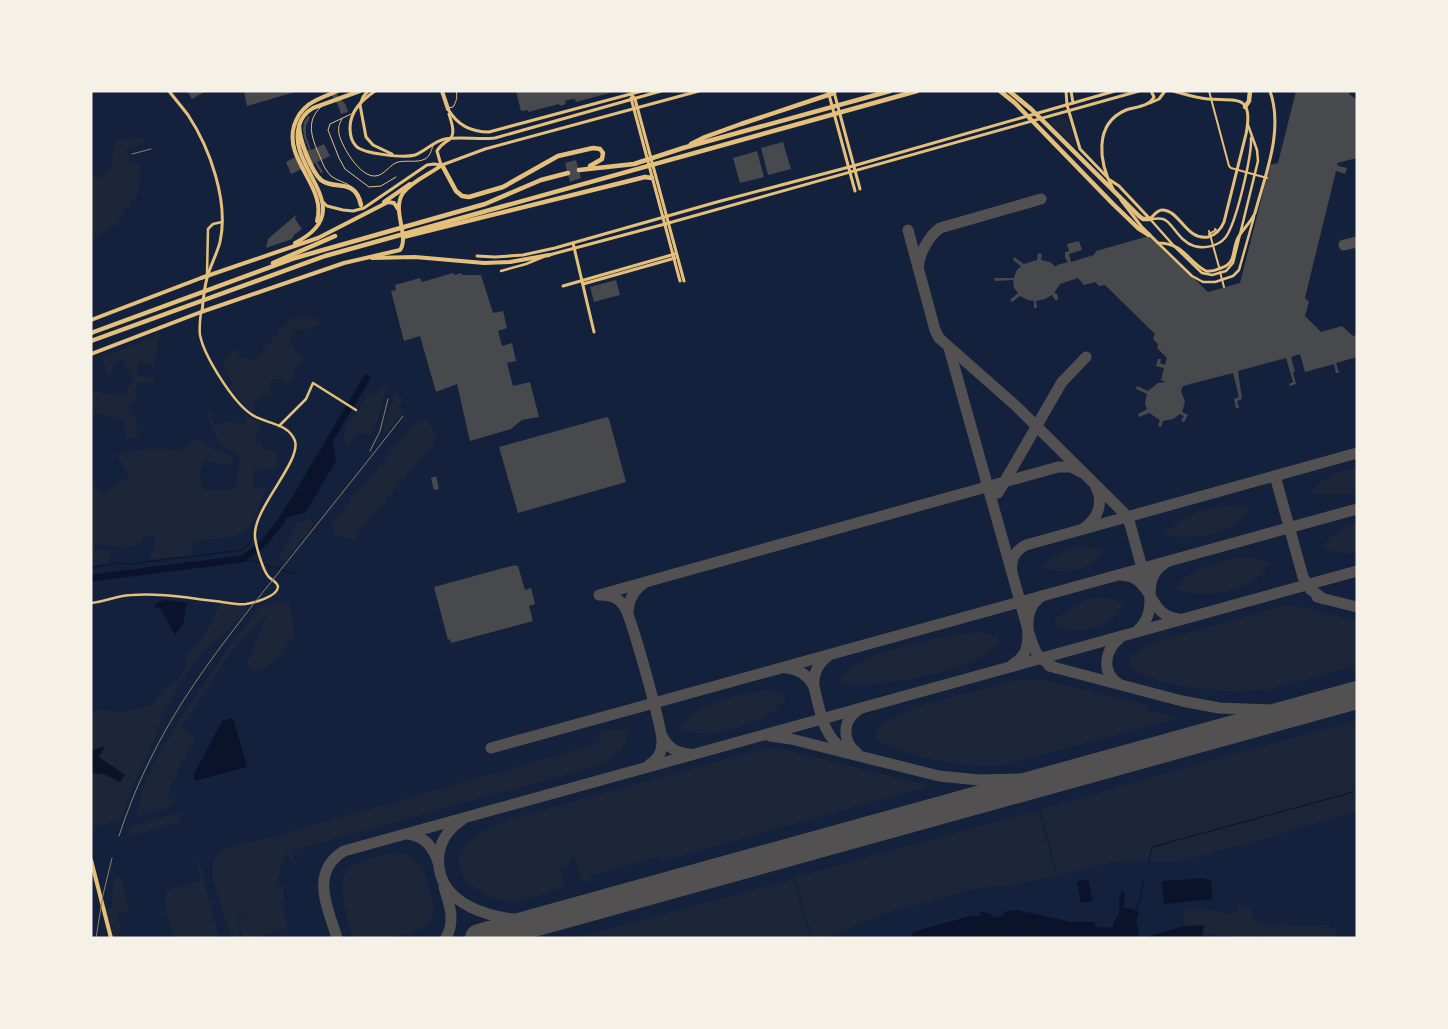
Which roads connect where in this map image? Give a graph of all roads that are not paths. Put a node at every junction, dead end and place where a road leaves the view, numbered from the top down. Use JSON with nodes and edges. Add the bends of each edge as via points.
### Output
{"nodes":[{"id":1,"x":168,"y":91,"type":"edge"},
{"id":2,"x":356,"y":91,"type":"edge"},
{"id":3,"x":360,"y":91,"type":"edge"},
{"id":4,"x":368,"y":91,"type":"edge"},
{"id":5,"x":375,"y":91,"type":"edge"},
{"id":6,"x":442,"y":91,"type":"edge"},
{"id":7,"x":456,"y":91,"type":"edge"},
{"id":8,"x":642,"y":91,"type":"edge"},
{"id":9,"x":662,"y":91,"type":"edge"},
{"id":10,"x":694,"y":91,"type":"edge"},
{"id":11,"x":699,"y":91,"type":"edge"},
{"id":12,"x":890,"y":91,"type":"edge"},
{"id":13,"x":917,"y":91,"type":"edge"},
{"id":14,"x":1000,"y":91,"type":"edge"},
{"id":15,"x":1009,"y":91,"type":"edge"},
{"id":16,"x":1066,"y":91,"type":"edge"},
{"id":17,"x":1071,"y":91,"type":"edge"},
{"id":18,"x":1115,"y":91,"type":"edge"},
{"id":19,"x":1139,"y":91,"type":"edge"},
{"id":20,"x":1152,"y":91,"type":"edge"},
{"id":21,"x":1165,"y":91,"type":"edge"},
{"id":22,"x":1173,"y":91,"type":"edge"},
{"id":23,"x":1209,"y":91,"type":"edge"},
{"id":24,"x":1250,"y":91,"type":"edge"},
{"id":25,"x":1270,"y":91,"type":"edge"},
{"id":26,"x":337,"y":92,"type":"edge"},
{"id":27,"x":834,"y":92,"type":"edge"},
{"id":28,"x":828,"y":93,"type":"edge"},
{"id":29,"x":631,"y":94,"type":"junction"},
{"id":30,"x":686,"y":94,"type":"junction"},
{"id":31,"x":350,"y":95,"type":"junction"},
{"id":32,"x":633,"y":99,"type":"junction"},
{"id":33,"x":333,"y":100,"type":"junction"},
{"id":34,"x":1073,"y":103,"type":"junction"},
{"id":35,"x":1150,"y":103,"type":"junction"},
{"id":36,"x":1067,"y":105,"type":"junction"},
{"id":37,"x":1245,"y":107,"type":"junction"},
{"id":38,"x":313,"y":108,"type":"junction"},
{"id":39,"x":448,"y":108,"type":"junction"},
{"id":40,"x":360,"y":110,"type":"junction"},
{"id":41,"x":1069,"y":110,"type":"junction"},
{"id":42,"x":342,"y":119,"type":"junction"},
{"id":43,"x":299,"y":126,"type":"junction"},
{"id":44,"x":1248,"y":126,"type":"junction"},
{"id":45,"x":1250,"y":134,"type":"junction"},
{"id":46,"x":450,"y":138,"type":"junction"},
{"id":47,"x":434,"y":144,"type":"junction"},
{"id":48,"x":683,"y":148,"type":"junction"},
{"id":49,"x":395,"y":155,"type":"junction"},
{"id":50,"x":442,"y":165,"type":"junction"},
{"id":51,"x":853,"y":166,"type":"junction"},
{"id":52,"x":848,"y":167,"type":"junction"},
{"id":53,"x":855,"y":171,"type":"junction"},
{"id":54,"x":850,"y":172,"type":"junction"},
{"id":55,"x":568,"y":173,"type":"dead end"},
{"id":56,"x":396,"y":177,"type":"dead end"},
{"id":57,"x":652,"y":178,"type":"junction"},
{"id":58,"x":1267,"y":178,"type":"dead end"},
{"id":59,"x":860,"y":189,"type":"dead end"},
{"id":60,"x":855,"y":191,"type":"dead end"},
{"id":61,"x":359,"y":198,"type":"junction"},
{"id":62,"x":323,"y":201,"type":"junction"},
{"id":63,"x":360,"y":205,"type":"dead end"},
{"id":64,"x":372,"y":210,"type":"junction"},
{"id":65,"x":399,"y":211,"type":"junction"},
{"id":66,"x":1255,"y":213,"type":"junction"},
{"id":67,"x":665,"y":217,"type":"junction"},
{"id":68,"x":1150,"y":219,"type":"junction"},
{"id":69,"x":222,"y":222,"type":"junction"},
{"id":70,"x":667,"y":224,"type":"junction"},
{"id":71,"x":1215,"y":229,"type":"dead end"},
{"id":72,"x":313,"y":231,"type":"junction"},
{"id":73,"x":1149,"y":235,"type":"junction"},
{"id":74,"x":335,"y":236,"type":"dead end"},
{"id":75,"x":380,"y":240,"type":"junction"},
{"id":76,"x":573,"y":243,"type":"junction"},
{"id":77,"x":1158,"y":243,"type":"junction"},
{"id":78,"x":574,"y":248,"type":"junction"},
{"id":79,"x":277,"y":251,"type":"junction"},
{"id":80,"x":549,"y":255,"type":"junction"},
{"id":81,"x":477,"y":256,"type":"dead end"},
{"id":82,"x":676,"y":256,"type":"junction"},
{"id":83,"x":355,"y":260,"type":"junction"},
{"id":84,"x":500,"y":271,"type":"dead end"},
{"id":85,"x":207,"y":276,"type":"junction"},
{"id":86,"x":682,"y":281,"type":"dead end"},
{"id":87,"x":582,"y":282,"type":"junction"},
{"id":88,"x":563,"y":286,"type":"dead end"},
{"id":89,"x":216,"y":287,"type":"junction"},
{"id":90,"x":1224,"y":287,"type":"dead end"},
{"id":91,"x":202,"y":310,"type":"junction"},
{"id":92,"x":91,"y":320,"type":"edge"},
{"id":93,"x":594,"y":332,"type":"dead end"},
{"id":94,"x":91,"y":334,"type":"edge"},
{"id":95,"x":91,"y":341,"type":"edge"},
{"id":96,"x":91,"y":354,"type":"edge"},
{"id":97,"x":356,"y":410,"type":"dead end"},
{"id":98,"x":279,"y":426,"type":"junction"},
{"id":99,"x":91,"y":603,"type":"edge"},
{"id":100,"x":91,"y":860,"type":"edge"},
{"id":101,"x":111,"y":938,"type":"edge"}],
"edges":[{"from":1,"to":69,"type":"street","via":[[188,115],[206,147],[218,183]]},
{"from":2,"to":31,"type":"main road"},
{"from":3,"to":31,"type":"main road"},
{"from":4,"to":40,"type":"street"},
{"from":5,"to":49,"type":"street","via":[[352,116],[351,133],[356,146]]},
{"from":6,"to":39,"type":"main road"},
{"from":7,"to":39,"type":"lane","via":[[456,101],[453,107]]},
{"from":8,"to":29,"type":"street"},
{"from":9,"to":32,"type":"street"},
{"from":10,"to":30,"type":"street"},
{"from":11,"to":30,"type":"street"},
{"from":12,"to":48,"type":"highway"},
{"from":13,"to":75,"type":"highway"},
{"from":14,"to":73,"type":"highway","via":[[1138,228]]},
{"from":15,"to":68,"type":"highway","via":[[1139,216]]},
{"from":16,"to":36,"type":"street"},
{"from":17,"to":34,"type":"street"},
{"from":18,"to":34,"type":"street"},
{"from":19,"to":41,"type":"street"},
{"from":20,"to":35,"type":"street","via":[[1154,97]]},
{"from":21,"to":35,"type":"street"},
{"from":22,"to":37,"type":"street","via":[[1208,99],[1232,99]]},
{"from":23,"to":58,"type":"street","via":[[1228,166]]},
{"from":24,"to":37,"type":"highway"},
{"from":25,"to":66,"type":"street","via":[[1276,114],[1275,132]]},
{"from":26,"to":38,"type":"main road"},
{"from":26,"to":72,"type":"main road","via":[[317,98],[306,106],[296,119],[292,134],[294,151],[319,207]]},
{"from":27,"to":28,"type":"highway"},
{"from":27,"to":51,"type":"street"},
{"from":28,"to":48,"type":"highway"},
{"from":28,"to":52,"type":"street"},
{"from":29,"to":32,"type":"street"},
{"from":29,"to":39,"type":"street","via":[[489,132],[464,127]]},
{"from":30,"to":50,"type":"street","via":[[472,153]]},
{"from":31,"to":33,"type":"main road"},
{"from":32,"to":46,"type":"street","via":[[495,138]]},
{"from":32,"to":57,"type":"street"},
{"from":32,"to":67,"type":"street"},
{"from":33,"to":38,"type":"main road"},
{"from":33,"to":61,"type":"lane","via":[[314,115],[311,136],[328,173],[352,186]]},
{"from":34,"to":36,"type":"street"},
{"from":34,"to":41,"type":"street"},
{"from":35,"to":73,"type":"street","via":[[1120,114],[1112,121],[1102,140],[1101,152],[1106,176]]},
{"from":36,"to":41,"type":"street"},
{"from":36,"to":51,"type":"street"},
{"from":37,"to":44,"type":"street"},
{"from":38,"to":43,"type":"main road","via":[[304,115]]},
{"from":39,"to":46,"type":"street","via":[[453,131]]},
{"from":40,"to":42,"type":"lane"},
{"from":40,"to":49,"type":"street","via":[[369,142]]},
{"from":41,"to":53,"type":"street"},
{"from":41,"to":68,"type":"street","via":[[1083,154]]},
{"from":42,"to":47,"type":"lane","via":[[339,134],[352,161],[371,175],[379,175],[397,162],[426,158]]},
{"from":42,"to":56,"type":"lane","via":[[330,124],[328,130],[345,168],[369,187],[381,186]]},
{"from":43,"to":61,"type":"highway","via":[[302,142],[320,179],[350,188]]},
{"from":43,"to":62,"type":"main road","via":[[298,145]]},
{"from":44,"to":45,"type":"street"},
{"from":44,"to":68,"type":"street","via":[[1224,222],[1216,234],[1199,237],[1165,211],[1158,211]]},
{"from":45,"to":68,"type":"street","via":[[1250,155],[1233,224],[1224,240],[1215,245],[1194,246],[1181,239],[1166,220]]},
{"from":45,"to":68,"type":"street","via":[[1258,161],[1229,269],[1212,275],[1202,273]]},
{"from":46,"to":47,"type":"street"},
{"from":46,"to":50,"type":"street","via":[[437,151]]},
{"from":47,"to":49,"type":"street","via":[[410,156]]},
{"from":48,"to":50,"type":"highway","via":[[638,163],[581,169],[602,159],[604,154],[600,149],[558,156],[503,187],[469,197],[456,191]]},
{"from":50,"to":62,"type":"street","via":[[424,166],[358,210],[338,208]]},
{"from":50,"to":64,"type":"main road"},
{"from":50,"to":65,"type":"main road","via":[[406,190],[400,199]]},
{"from":51,"to":52,"type":"street"},
{"from":51,"to":53,"type":"street"},
{"from":52,"to":54,"type":"street"},
{"from":52,"to":67,"type":"street"},
{"from":53,"to":54,"type":"street"},
{"from":53,"to":59,"type":"street"},
{"from":54,"to":60,"type":"street"},
{"from":54,"to":70,"type":"street"},
{"from":55,"to":89,"type":"highway","via":[[541,180],[484,204],[323,249]]},
{"from":57,"to":67,"type":"street"},
{"from":57,"to":75,"type":"highway","via":[[645,177],[429,231]]},
{"from":61,"to":63,"type":"highway"},
{"from":62,"to":72,"type":"main road","via":[[322,216]]},
{"from":64,"to":65,"type":"main road","via":[[391,202]]},
{"from":64,"to":79,"type":"main road","via":[[318,238]]},
{"from":65,"to":83,"type":"main road","via":[[402,248],[398,252]]},
{"from":66,"to":77,"type":"street","via":[[1238,237],[1230,264],[1212,272],[1203,270],[1180,248]]},
{"from":66,"to":77,"type":"street","via":[[1239,270],[1233,276],[1215,282],[1207,283],[1195,278]]},
{"from":67,"to":70,"type":"street"},
{"from":67,"to":76,"type":"street"},
{"from":69,"to":85,"type":"street","via":[[220,241]]},
{"from":69,"to":85,"type":"street","via":[[212,224],[208,229]]},
{"from":70,"to":78,"type":"street"},
{"from":70,"to":82,"type":"street"},
{"from":71,"to":90,"type":"street","via":[[1209,233]]},
{"from":72,"to":79,"type":"main road"},
{"from":73,"to":77,"type":"street"},
{"from":74,"to":89,"type":"highway"},
{"from":75,"to":95,"type":"highway","via":[[298,266]]},
{"from":76,"to":78,"type":"street"},
{"from":76,"to":81,"type":"street","via":[[523,255]]},
{"from":78,"to":80,"type":"street"},
{"from":78,"to":87,"type":"street"},
{"from":79,"to":85,"type":"main road"},
{"from":80,"to":83,"type":"main road","via":[[484,263],[406,257]]},
{"from":80,"to":84,"type":"street"},
{"from":82,"to":86,"type":"street"},
{"from":82,"to":87,"type":"street"},
{"from":83,"to":91,"type":"main road"},
{"from":85,"to":91,"type":"street"},
{"from":85,"to":92,"type":"main road"},
{"from":87,"to":88,"type":"street"},
{"from":87,"to":93,"type":"street"},
{"from":89,"to":94,"type":"highway"},
{"from":91,"to":96,"type":"main road"},
{"from":91,"to":98,"type":"street","via":[[200,328],[203,344],[228,390],[251,415]]},
{"from":97,"to":98,"type":"street","via":[[314,383],[306,399]]},
{"from":98,"to":99,"type":"street","via":[[288,431],[295,442],[294,454],[260,515],[255,531],[267,576],[277,584],[276,592],[266,599],[245,604],[179,596],[130,595]]},
{"from":100,"to":101,"type":"main road"}]}
